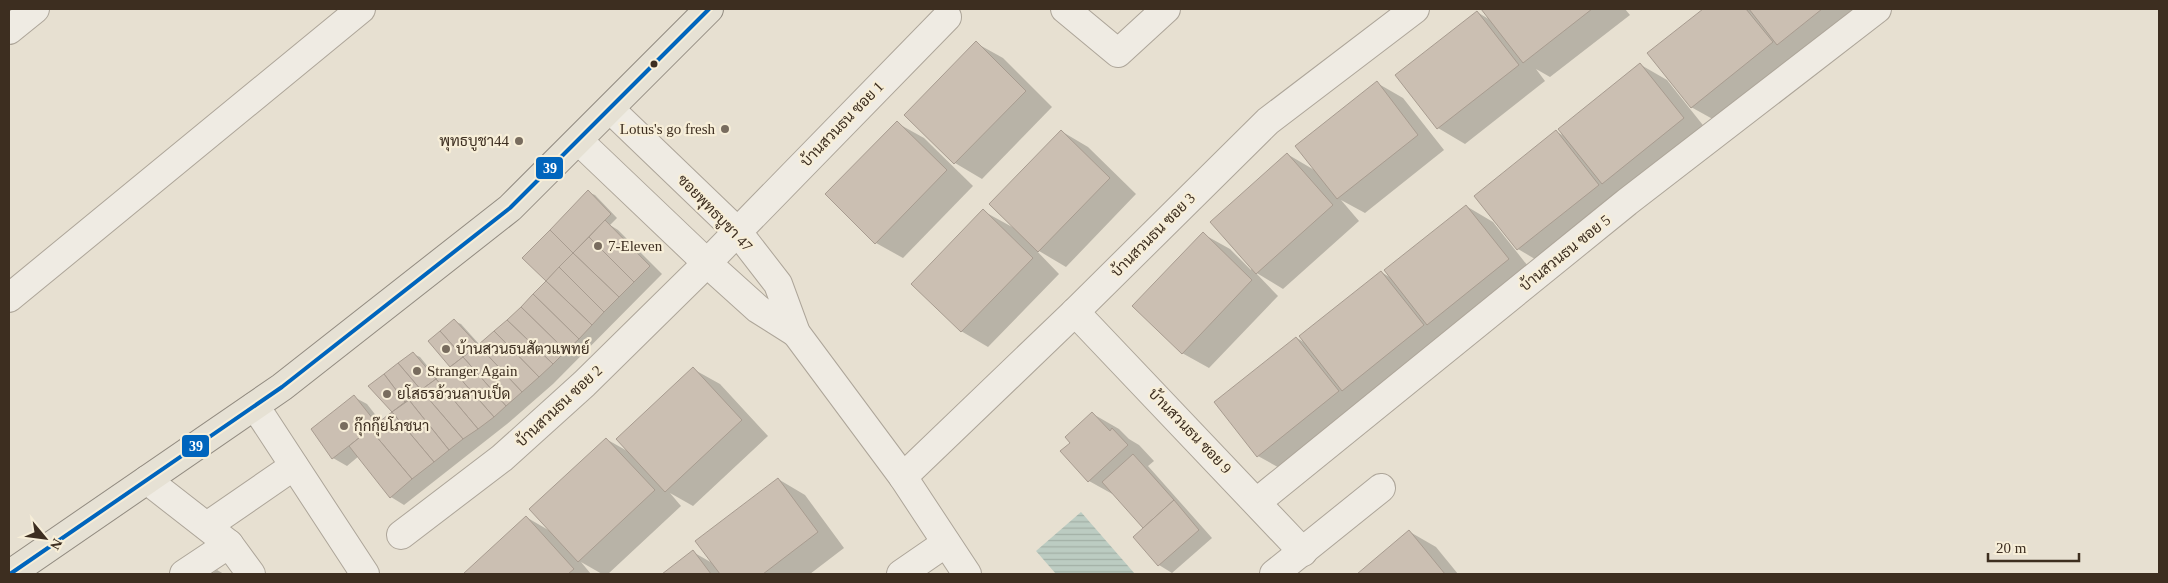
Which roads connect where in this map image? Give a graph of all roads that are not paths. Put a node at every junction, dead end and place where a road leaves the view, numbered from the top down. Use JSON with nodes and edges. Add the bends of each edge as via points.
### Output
{"nodes":[{"id":1,"x":35,"y":9,"type":"edge"},
{"id":2,"x":361,"y":9,"type":"edge"},
{"id":3,"x":709,"y":9,"type":"edge"},
{"id":4,"x":1065,"y":9,"type":"edge"},
{"id":5,"x":1166,"y":9,"type":"edge"},
{"id":6,"x":1415,"y":9,"type":"edge"},
{"id":7,"x":1877,"y":9,"type":"edge"},
{"id":8,"x":947,"y":17,"type":"dead end"},
{"id":9,"x":9,"y":30,"type":"edge"},
{"id":10,"x":610,"y":109,"type":"junction"},
{"id":11,"x":579,"y":141,"type":"junction"},
{"id":12,"x":737,"y":231,"type":"junction"},
{"id":13,"x":707,"y":263,"type":"junction"},
{"id":14,"x":9,"y":298,"type":"edge"},
{"id":15,"x":1075,"y":312,"type":"junction"},
{"id":16,"x":796,"y":334,"type":"junction"},
{"id":17,"x":255,"y":406,"type":"junction"},
{"id":18,"x":294,"y":466,"type":"junction"},
{"id":19,"x":903,"y":477,"type":"junction"},
{"id":20,"x":147,"y":480,"type":"junction"},
{"id":21,"x":1381,"y":488,"type":"dead end"},
{"id":22,"x":1257,"y":502,"type":"junction"},
{"id":23,"x":207,"y":526,"type":"junction"},
{"id":24,"x":401,"y":535,"type":"dead end"},
{"id":25,"x":946,"y":543,"type":"junction"},
{"id":26,"x":229,"y":544,"type":"junction"},
{"id":27,"x":1303,"y":552,"type":"junction"},
{"id":28,"x":13,"y":572,"type":"edge"},
{"id":29,"x":184,"y":574,"type":"edge"},
{"id":30,"x":251,"y":574,"type":"edge"},
{"id":31,"x":365,"y":574,"type":"edge"},
{"id":32,"x":901,"y":574,"type":"edge"},
{"id":33,"x":967,"y":574,"type":"edge"},
{"id":34,"x":1274,"y":574,"type":"edge"}],
"edges":[{"from":1,"to":9,"type":"street"},
{"from":2,"to":14,"type":"street"},
{"from":3,"to":10,"type":"main road"},
{"from":4,"to":5,"type":"street","via":[[1118,53]]},
{"from":6,"to":15,"type":"street","name":"บ้านสวนธน ซอย 3","via":[[1268,121]]},
{"from":7,"to":22,"type":"street","name":"บ้านสวนธน ซอย 5","via":[[1627,202]]},
{"from":8,"to":12,"type":"street","name":"บ้านสวนธน ซอย 1"},
{"from":10,"to":11,"type":"main road"},
{"from":10,"to":12,"type":"street","name":"ซอยพุทธบูชา 47"},
{"from":11,"to":13,"type":"street","name":"ซอยพุทธบูชา 47"},
{"from":11,"to":17,"type":"main road","via":[[510,208]]},
{"from":12,"to":13,"type":"street","name":"บ้านสวนธน ซอย 1"},
{"from":12,"to":16,"type":"street","name":"ซอยพุทธบูชา 47","via":[[778,284]]},
{"from":13,"to":16,"type":"street","name":"ซอยพุทธบูชา 47","via":[[758,309]]},
{"from":13,"to":24,"type":"street","name":"บ้านสวนธน ซอย 2","via":[[584,384],[502,458]]},
{"from":15,"to":19,"type":"street","name":"บ้านสวนธน ซอย 3"},
{"from":15,"to":22,"type":"street","name":"บ้านสวนธน ซอย 9"},
{"from":16,"to":19,"type":"street","name":"ซอยพุทธบูชา 47"},
{"from":17,"to":18,"type":"street"},
{"from":17,"to":20,"type":"main road"},
{"from":18,"to":23,"type":"street"},
{"from":18,"to":31,"type":"street"},
{"from":19,"to":25,"type":"street","name":"ซอยพุทธบูชา 47"},
{"from":20,"to":23,"type":"street"},
{"from":20,"to":28,"type":"main road"},
{"from":21,"to":27,"type":"street"},
{"from":22,"to":27,"type":"street","name":"บ้านสวนธน ซอย 9"},
{"from":23,"to":26,"type":"street"},
{"from":25,"to":32,"type":"street"},
{"from":25,"to":33,"type":"street","name":"ซอยพุทธบูชา 47"},
{"from":26,"to":29,"type":"street"},
{"from":26,"to":30,"type":"street"},
{"from":27,"to":34,"type":"street"}]}
